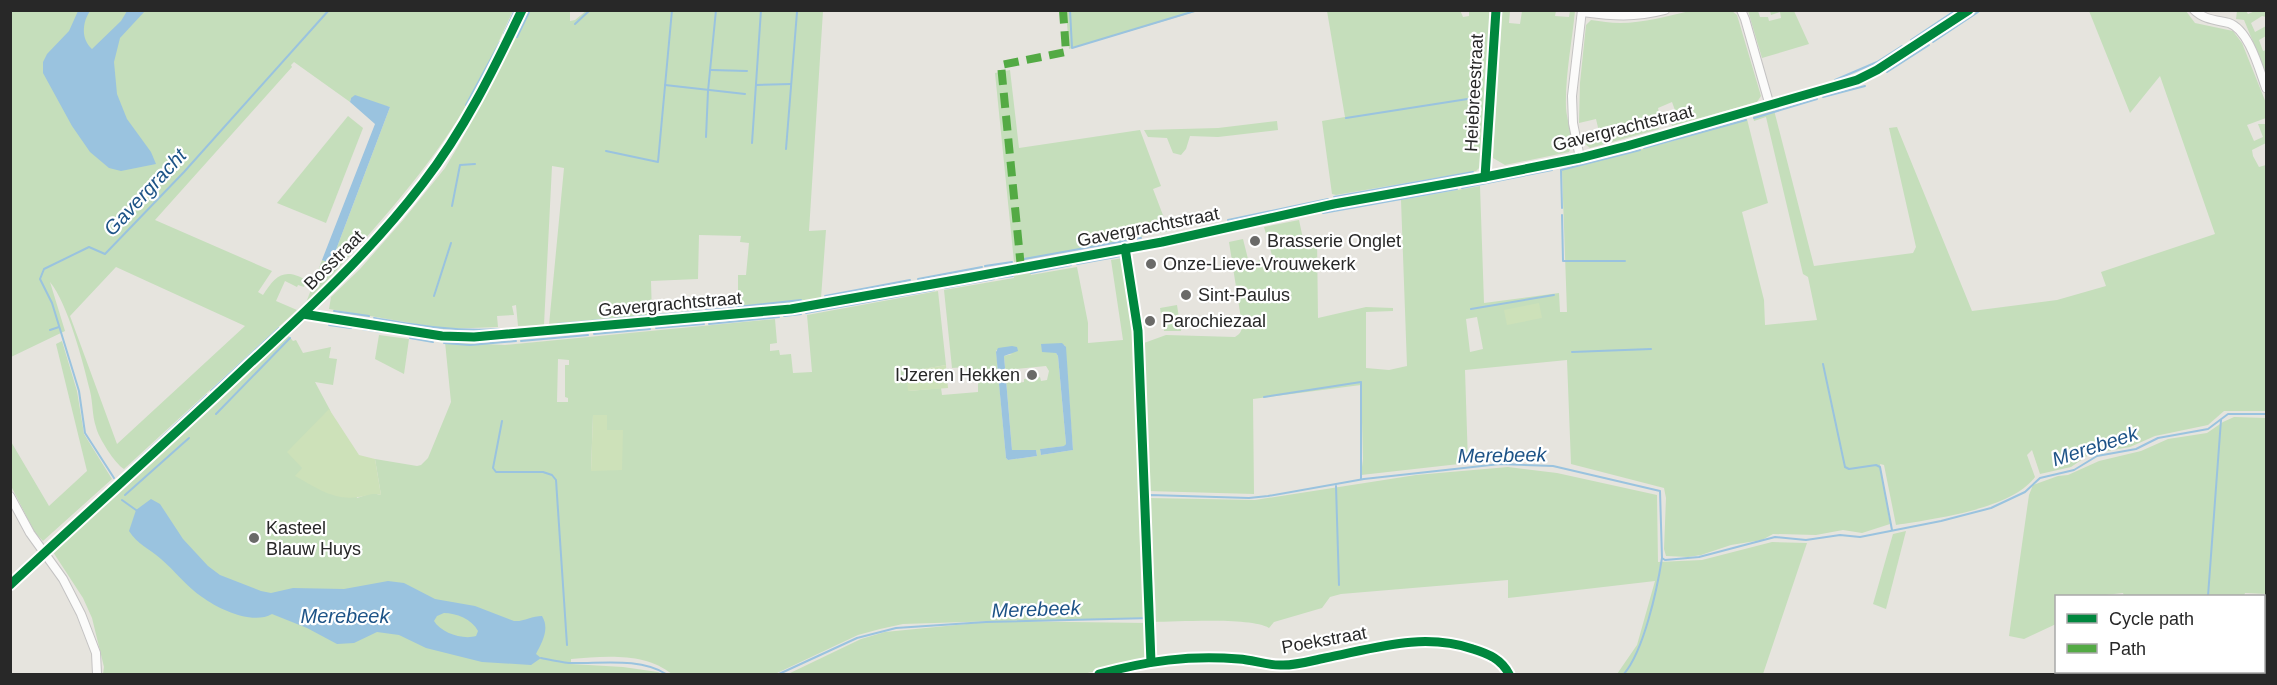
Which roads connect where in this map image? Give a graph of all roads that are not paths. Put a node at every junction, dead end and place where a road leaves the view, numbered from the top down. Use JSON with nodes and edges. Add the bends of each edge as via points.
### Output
{"nodes":[{"id":1,"x":522,"y":10,"type":"edge"},
{"id":2,"x":1496,"y":10,"type":"edge"},
{"id":3,"x":1665,"y":10,"type":"edge"},
{"id":4,"x":1741,"y":10,"type":"edge"},
{"id":5,"x":1969,"y":10,"type":"edge"},
{"id":6,"x":2194,"y":10,"type":"edge"},
{"id":7,"x":1582,"y":11,"type":"edge"},
{"id":8,"x":2266,"y":88,"type":"edge"},
{"id":9,"x":1770,"y":106,"type":"junction"},
{"id":10,"x":1580,"y":158,"type":"junction"},
{"id":11,"x":1485,"y":177,"type":"junction"},
{"id":12,"x":303,"y":314,"type":"junction"},
{"id":13,"x":10,"y":496,"type":"edge"},
{"id":14,"x":45,"y":552,"type":"junction"},
{"id":15,"x":10,"y":585,"type":"edge"},
{"id":16,"x":97,"y":675,"type":"edge"},
{"id":17,"x":1099,"y":675,"type":"edge"},
{"id":18,"x":1509,"y":675,"type":"edge"}],
"edges":[{"from":1,"to":12,"type":"street","name":"Bosstraat","via":[[472,109],[424,182],[373,245]]},
{"from":2,"to":11,"type":"street","name":"Heiebreestraat"},
{"from":3,"to":7,"type":"street","via":[[1636,17]]},
{"from":4,"to":9,"type":"street"},
{"from":5,"to":9,"type":"street","name":"Gavergrachtstraat","via":[[1866,76]]},
{"from":6,"to":8,"type":"street","via":[[2205,18],[2242,30]]},
{"from":7,"to":10,"type":"street","via":[[1572,96]]},
{"from":9,"to":10,"type":"street","name":"Gavergrachtstraat"},
{"from":10,"to":11,"type":"street","name":"Gavergrachtstraat"},
{"from":11,"to":12,"type":"street","name":"Gavergrachtstraat","via":[[1334,204],[1162,242],[771,311],[458,338]]},
{"from":12,"to":14,"type":"street","name":"Bosstraat"},
{"from":13,"to":14,"type":"street"},
{"from":14,"to":15,"type":"street","name":"Bosstraat"},
{"from":14,"to":16,"type":"street","via":[[87,628],[96,653]]},
{"from":17,"to":18,"type":"street","name":"Poekstraat","via":[[1177,658],[1290,664],[1432,640],[1491,655],[1505,666]]}]}
